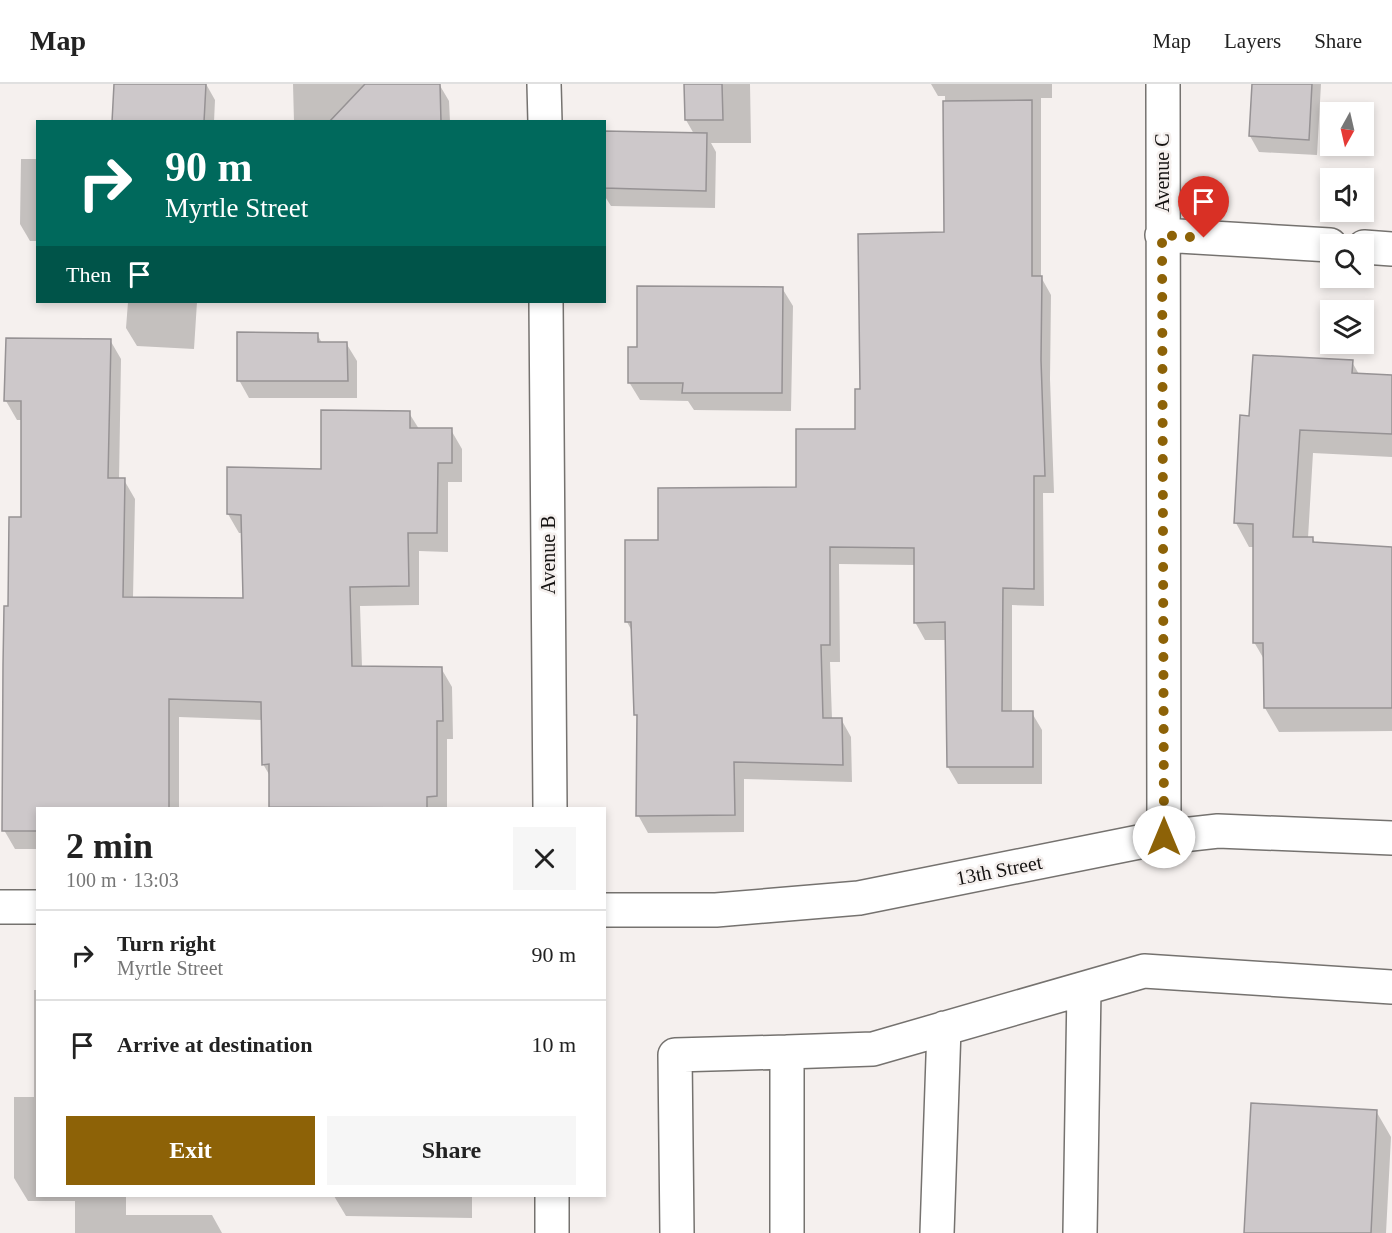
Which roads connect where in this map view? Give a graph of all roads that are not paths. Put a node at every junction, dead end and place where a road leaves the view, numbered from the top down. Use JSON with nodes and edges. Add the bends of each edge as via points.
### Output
{"nodes":[{"id":1,"x":544,"y":84,"type":"edge"},
{"id":2,"x":1163,"y":84,"type":"edge"},
{"id":3,"x":545,"y":120,"type":"edge"},
{"id":4,"x":1162,"y":235,"type":"junction"},
{"id":5,"x":1320,"y":244,"type":"edge"},
{"id":6,"x":1374,"y":248,"type":"edge"},
{"id":7,"x":1392,"y":249,"type":"edge"},
{"id":8,"x":546,"y":303,"type":"edge"},
{"id":9,"x":550,"y":807,"type":"edge"},
{"id":10,"x":1164,"y":837,"type":"junction"},
{"id":11,"x":1392,"y":838,"type":"edge"},
{"id":12,"x":0,"y":907,"type":"edge"},
{"id":13,"x":36,"y":907,"type":"edge"},
{"id":14,"x":606,"y":910,"type":"edge"},
{"id":15,"x":1392,"y":987,"type":"edge"},
{"id":16,"x":1084,"y":989,"type":"junction"},
{"id":17,"x":944,"y":1028,"type":"junction"},
{"id":18,"x":787,"y":1052,"type":"junction"},
{"id":19,"x":552,"y":1197,"type":"edge"},
{"id":20,"x":552,"y":1233,"type":"edge"},
{"id":21,"x":677,"y":1233,"type":"edge"},
{"id":22,"x":787,"y":1233,"type":"edge"},
{"id":23,"x":937,"y":1233,"type":"edge"},
{"id":24,"x":1080,"y":1233,"type":"edge"}],
"edges":[{"from":1,"to":3,"type":"street"},
{"from":2,"to":4,"type":"street","name":"Avenue C"},
{"from":4,"to":5,"type":"street"},
{"from":4,"to":10,"type":"street","name":"Avenue C"},
{"from":6,"to":7,"type":"street"},
{"from":8,"to":9,"type":"street","name":"Avenue B"},
{"from":10,"to":11,"type":"street","name":"13th Street","via":[[1218,831]]},
{"from":10,"to":14,"type":"street","name":"13th Street","via":[[859,898],[716,910]]},
{"from":12,"to":13,"type":"street"},
{"from":15,"to":16,"type":"street","via":[[1144,971]]},
{"from":16,"to":17,"type":"street"},
{"from":16,"to":24,"type":"street"},
{"from":17,"to":18,"type":"street","via":[[873,1049]]},
{"from":17,"to":23,"type":"street"},
{"from":18,"to":21,"type":"street","via":[[675,1055]]},
{"from":18,"to":22,"type":"street"},
{"from":19,"to":20,"type":"street"}]}
